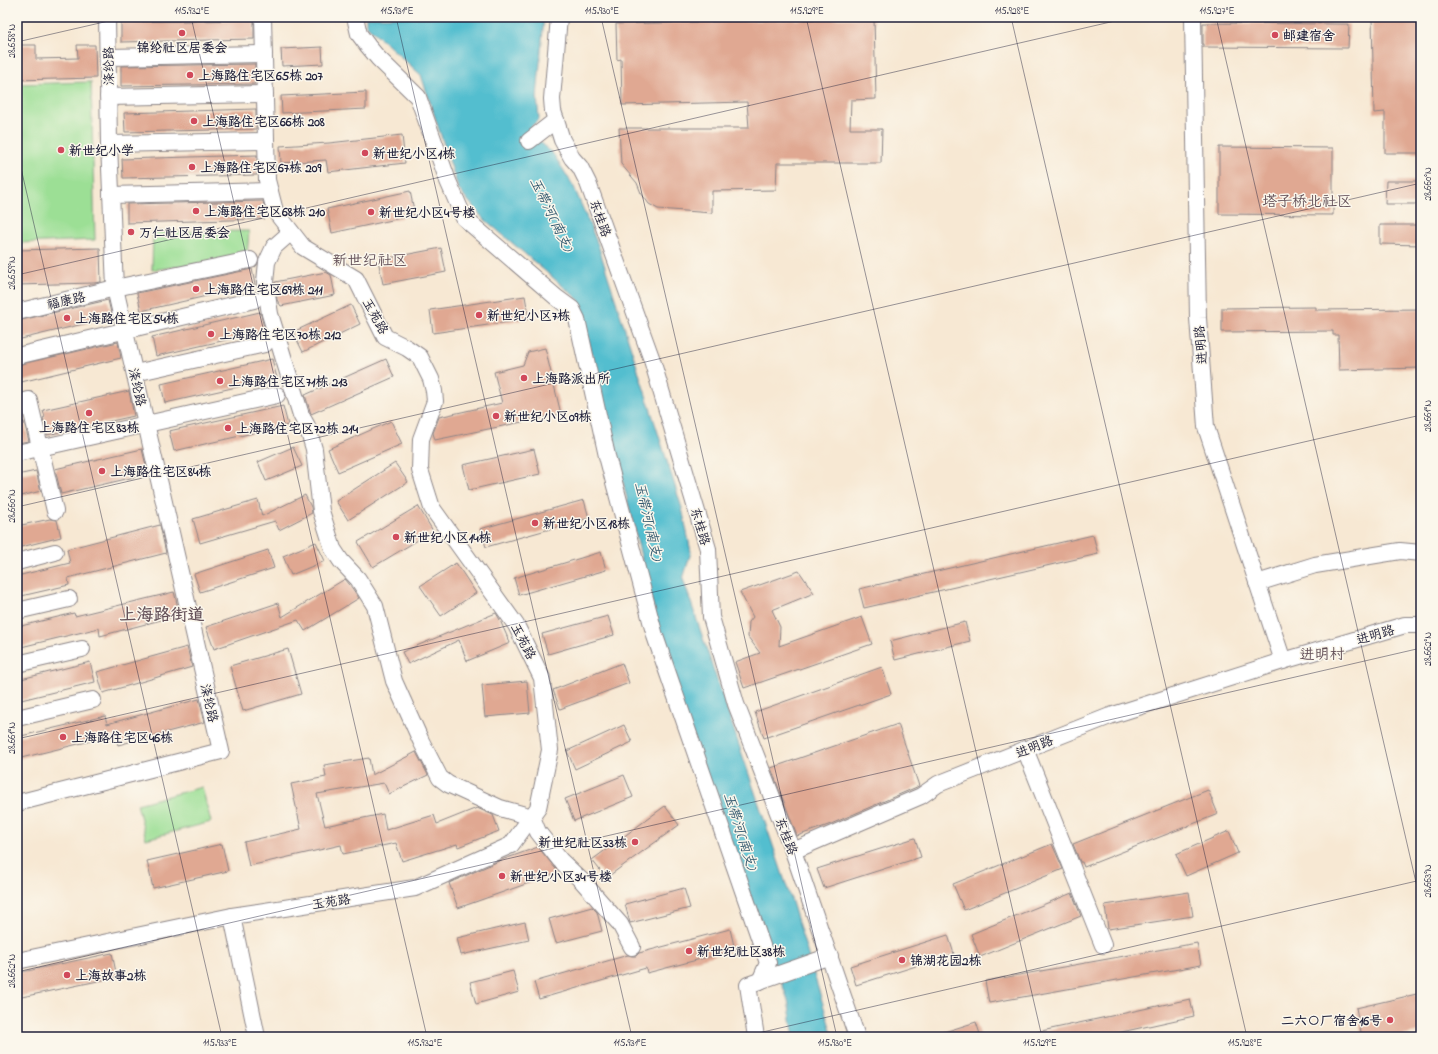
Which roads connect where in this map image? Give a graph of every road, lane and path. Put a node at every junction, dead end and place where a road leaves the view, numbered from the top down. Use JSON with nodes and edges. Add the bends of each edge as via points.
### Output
{"nodes":[{"id":1,"x":107,"y":17,"type":"edge"},
{"id":2,"x":263,"y":17,"type":"edge"},
{"id":3,"x":355,"y":17,"type":"edge"},
{"id":4,"x":559,"y":17,"type":"edge"},
{"id":5,"x":1193,"y":17,"type":"edge"},
{"id":6,"x":264,"y":54,"type":"junction"},
{"id":7,"x":108,"y":57,"type":"junction"},
{"id":8,"x":265,"y":94,"type":"junction"},
{"id":9,"x":108,"y":96,"type":"junction"},
{"id":10,"x":556,"y":120,"type":"junction"},
{"id":11,"x":266,"y":141,"type":"junction"},
{"id":12,"x":529,"y":141,"type":"dead end"},
{"id":13,"x":109,"y":144,"type":"junction"},
{"id":14,"x":268,"y":186,"type":"junction"},
{"id":15,"x":111,"y":195,"type":"junction"},
{"id":16,"x":291,"y":232,"type":"junction"},
{"id":17,"x":250,"y":260,"type":"dead end"},
{"id":18,"x":116,"y":288,"type":"junction"},
{"id":19,"x":254,"y":300,"type":"dead end"},
{"id":20,"x":17,"y":312,"type":"edge"},
{"id":21,"x":125,"y":330,"type":"junction"},
{"id":22,"x":265,"y":344,"type":"dead end"},
{"id":23,"x":17,"y":356,"type":"edge"},
{"id":24,"x":135,"y":374,"type":"junction"},
{"id":25,"x":277,"y":395,"type":"dead end"},
{"id":26,"x":17,"y":403,"type":"edge"},
{"id":27,"x":146,"y":423,"type":"junction"},
{"id":28,"x":40,"y":447,"type":"junction"},
{"id":29,"x":17,"y":453,"type":"edge"},
{"id":30,"x":55,"y":511,"type":"dead end"},
{"id":31,"x":56,"y":552,"type":"dead end"},
{"id":32,"x":1421,"y":552,"type":"edge"},
{"id":33,"x":17,"y":562,"type":"edge"},
{"id":34,"x":1257,"y":583,"type":"junction"},
{"id":35,"x":68,"y":599,"type":"dead end"},
{"id":36,"x":17,"y":611,"type":"edge"},
{"id":37,"x":1421,"y":625,"type":"edge"},
{"id":38,"x":82,"y":649,"type":"dead end"},
{"id":39,"x":1283,"y":661,"type":"junction"},
{"id":40,"x":17,"y":664,"type":"edge"},
{"id":41,"x":93,"y":700,"type":"dead end"},
{"id":42,"x":17,"y":718,"type":"edge"},
{"id":43,"x":1025,"y":750,"type":"junction"},
{"id":44,"x":17,"y":803,"type":"edge"},
{"id":45,"x":532,"y":817,"type":"junction"},
{"id":46,"x":793,"y":851,"type":"junction"},
{"id":47,"x":232,"y":916,"type":"junction"},
{"id":48,"x":1104,"y":944,"type":"dead end"},
{"id":49,"x":632,"y":947,"type":"dead end"},
{"id":50,"x":825,"y":958,"type":"junction"},
{"id":51,"x":17,"y":961,"type":"edge"},
{"id":52,"x":760,"y":981,"type":"junction"},
{"id":53,"x":257,"y":1037,"type":"edge"},
{"id":54,"x":756,"y":1037,"type":"edge"},
{"id":55,"x":857,"y":1037,"type":"edge"}],
"edges":[{"from":1,"to":7,"type":"street","name":"涤纶路"},
{"from":2,"to":6,"type":"street","name":"玉苑路"},
{"from":3,"to":52,"type":"street","via":[[359,34],[368,46],[418,97],[448,181],[462,196],[464,218],[572,309],[577,319],[607,456],[655,636],[768,962]]},
{"from":4,"to":10,"type":"street","name":"东桂路","via":[[552,100]]},
{"from":5,"to":34,"type":"street","name":"进明路","via":[[1198,318],[1206,427]]},
{"from":6,"to":7,"type":"street"},
{"from":6,"to":8,"type":"street","name":"玉苑路"},
{"from":7,"to":9,"type":"street","name":"涤纶路"},
{"from":8,"to":9,"type":"street"},
{"from":8,"to":11,"type":"street","name":"玉苑路"},
{"from":9,"to":13,"type":"street","name":"涤纶路"},
{"from":10,"to":12,"type":"street"},
{"from":10,"to":46,"type":"street","name":"东桂路","via":[[564,144],[588,182],[652,360],[708,549],[711,617],[736,704]]},
{"from":11,"to":13,"type":"street"},
{"from":11,"to":14,"type":"street","name":"玉苑路"},
{"from":13,"to":15,"type":"street","name":"涤纶路"},
{"from":14,"to":15,"type":"street"},
{"from":14,"to":16,"type":"street","name":"玉苑路","via":[[275,211]]},
{"from":15,"to":18,"type":"street","name":"涤纶路"},
{"from":16,"to":45,"type":"street","name":"玉苑路","via":[[303,247],[356,279],[385,337],[420,357],[431,379],[435,401],[421,439],[420,470],[432,508],[516,625],[542,678],[550,750],[538,808]]},
{"from":16,"to":45,"type":"street","via":[[274,246],[266,262],[265,282],[270,314],[314,449],[321,511],[334,549],[375,606],[394,681],[440,778],[500,808]]},
{"from":17,"to":18,"type":"street","name":"福康路"},
{"from":18,"to":20,"type":"street","name":"福康路"},
{"from":18,"to":21,"type":"street","name":"涤纶路"},
{"from":19,"to":21,"type":"street"},
{"from":21,"to":23,"type":"street"},
{"from":21,"to":24,"type":"street","name":"涤纶路"},
{"from":22,"to":24,"type":"street"},
{"from":24,"to":27,"type":"street","name":"涤纶路"},
{"from":25,"to":27,"type":"street"},
{"from":26,"to":28,"type":"street","via":[[29,400]]},
{"from":27,"to":28,"type":"street"},
{"from":27,"to":44,"type":"street","name":"涤纶路","via":[[221,751]]},
{"from":28,"to":29,"type":"street"},
{"from":28,"to":30,"type":"street"},
{"from":31,"to":33,"type":"street"},
{"from":32,"to":34,"type":"street","via":[[1400,551],[1315,565]]},
{"from":34,"to":39,"type":"street","name":"进明路"},
{"from":35,"to":36,"type":"street"},
{"from":37,"to":39,"type":"street","name":"进明路","via":[[1405,625]]},
{"from":38,"to":40,"type":"street"},
{"from":39,"to":43,"type":"street","name":"进明路","via":[[1110,716]]},
{"from":41,"to":42,"type":"street"},
{"from":43,"to":46,"type":"street","name":"进明路","via":[[938,784],[921,796]]},
{"from":43,"to":48,"type":"street"},
{"from":45,"to":47,"type":"street","name":"玉苑路","via":[[511,845],[415,888]]},
{"from":45,"to":49,"type":"street","via":[[538,832],[560,860],[620,924]]},
{"from":46,"to":50,"type":"street","name":"东桂路"},
{"from":47,"to":51,"type":"street","name":"玉苑路"},
{"from":47,"to":53,"type":"street"},
{"from":50,"to":52,"type":"street"},
{"from":50,"to":55,"type":"street","name":"东桂路"},
{"from":52,"to":54,"type":"street","via":[[748,985]]}]}
